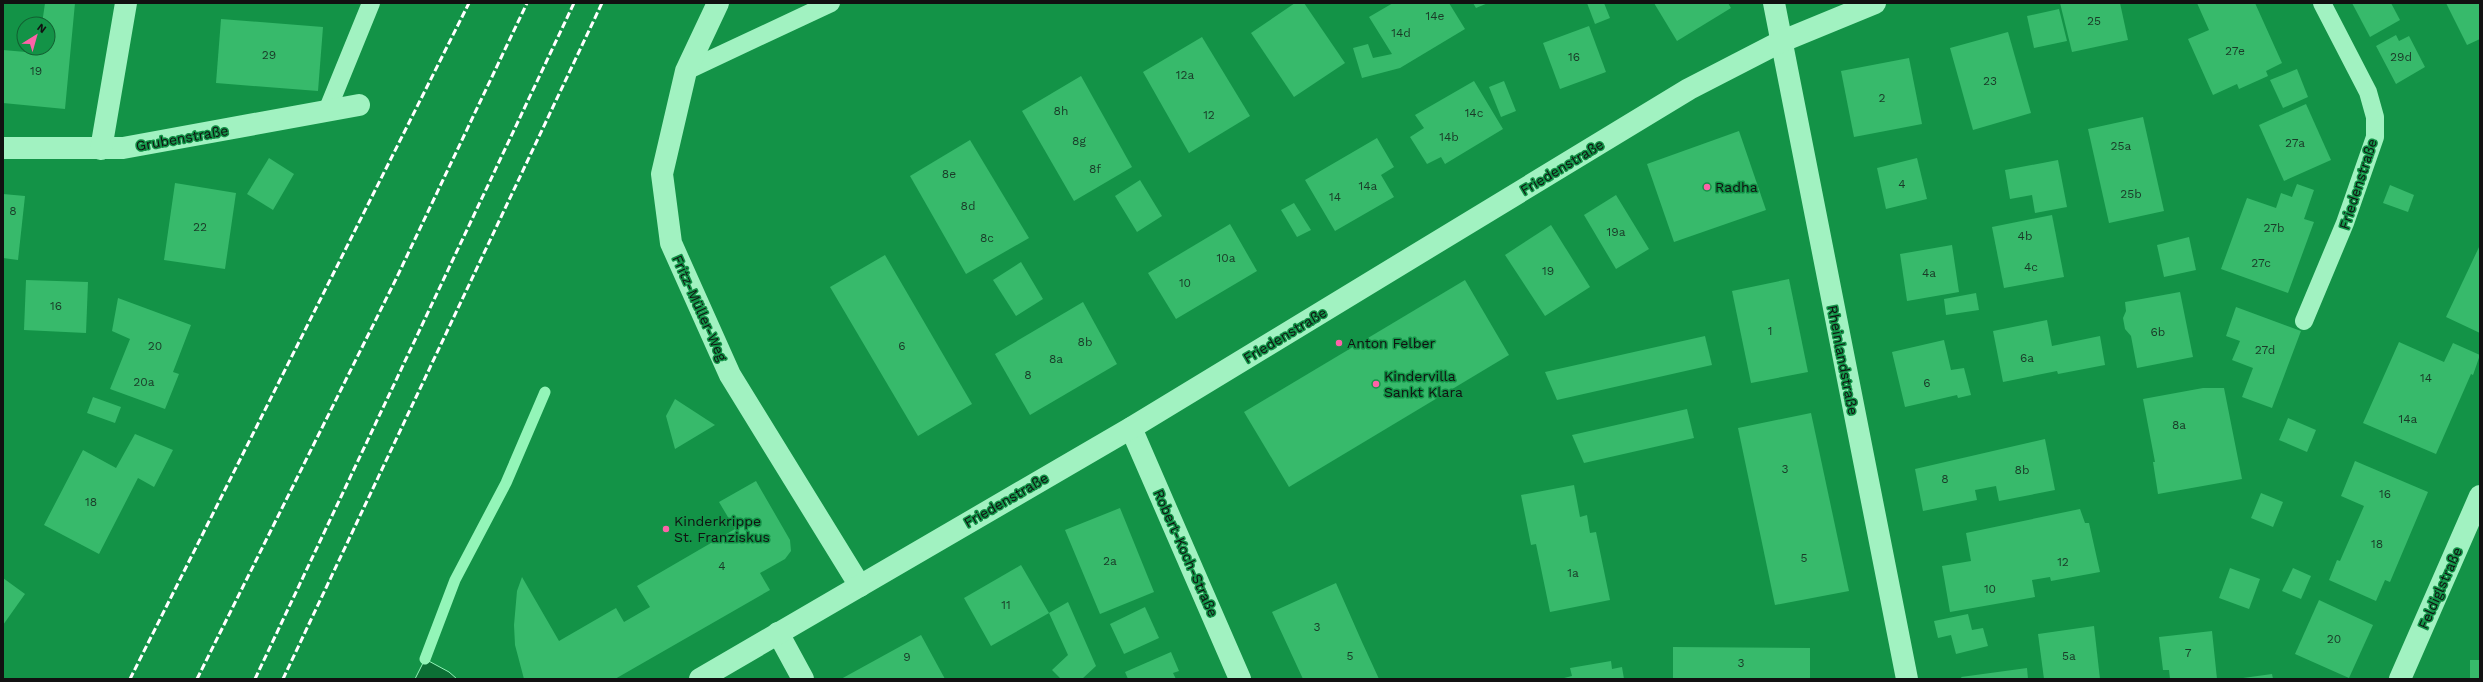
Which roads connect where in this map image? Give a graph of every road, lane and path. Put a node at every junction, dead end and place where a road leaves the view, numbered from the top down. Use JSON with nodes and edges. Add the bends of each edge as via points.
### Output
{"nodes":[{"id":1,"x":126,"y":3,"type":"edge"},
{"id":2,"x":371,"y":3,"type":"edge"},
{"id":3,"x":718,"y":3,"type":"edge"},
{"id":4,"x":831,"y":3,"type":"edge"},
{"id":5,"x":1774,"y":3,"type":"edge"},
{"id":6,"x":1875,"y":3,"type":"edge"},
{"id":7,"x":2322,"y":3,"type":"edge"},
{"id":8,"x":1780,"y":42,"type":"junction"},
{"id":9,"x":686,"y":71,"type":"junction"},
{"id":10,"x":359,"y":105,"type":"dead end"},
{"id":11,"x":327,"y":111,"type":"junction"},
{"id":12,"x":3,"y":148,"type":"edge"},
{"id":13,"x":101,"y":149,"type":"junction"},
{"id":14,"x":2304,"y":321,"type":"dead end"},
{"id":15,"x":1131,"y":428,"type":"junction"},
{"id":16,"x":2480,"y":496,"type":"edge"},
{"id":17,"x":860,"y":586,"type":"junction"},
{"id":18,"x":778,"y":633,"type":"junction"},
{"id":19,"x":700,"y":679,"type":"edge"},
{"id":20,"x":803,"y":679,"type":"edge"},
{"id":21,"x":1240,"y":679,"type":"edge"},
{"id":22,"x":1907,"y":679,"type":"edge"},
{"id":23,"x":2400,"y":679,"type":"edge"}],
"edges":[{"from":1,"to":13,"type":"street"},
{"from":2,"to":11,"type":"lane"},
{"from":3,"to":9,"type":"street","name":"Fritz-Müller-Weg"},
{"from":4,"to":9,"type":"lane"},
{"from":5,"to":8,"type":"street","name":"Rheinlandstraße"},
{"from":6,"to":8,"type":"street","name":"Friedenstraße"},
{"from":7,"to":14,"type":"lane","name":"Friedenstraße","via":[[2368,92],[2375,117],[2374,137],[2346,223]]},
{"from":8,"to":15,"type":"street","name":"Friedenstraße","via":[[1689,89]]},
{"from":8,"to":22,"type":"street","name":"Rheinlandstraße"},
{"from":9,"to":17,"type":"street","name":"Fritz-Müller-Weg","via":[[662,174],[671,243],[730,375]]},
{"from":10,"to":11,"type":"street","name":"Grubenstraße"},
{"from":11,"to":13,"type":"street","name":"Grubenstraße","via":[[148,144]]},
{"from":12,"to":13,"type":"street","name":"Grubenstraße"},
{"from":15,"to":17,"type":"street","name":"Friedenstraße"},
{"from":15,"to":21,"type":"street","name":"Robert-Koch-Straße"},
{"from":16,"to":23,"type":"street","name":"Feldiglstraße"},
{"from":17,"to":18,"type":"street","name":"Friedenstraße"},
{"from":18,"to":19,"type":"street","name":"Friedenstraße"},
{"from":18,"to":20,"type":"street"}]}
